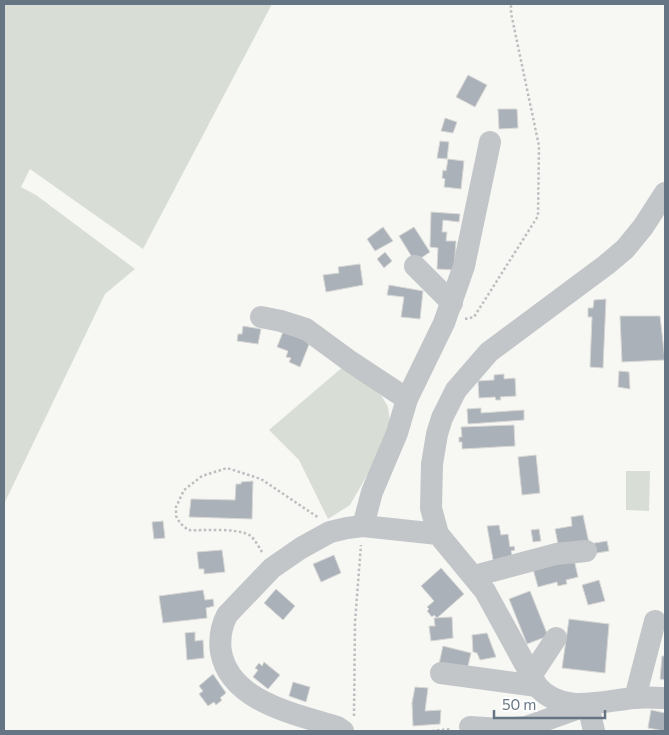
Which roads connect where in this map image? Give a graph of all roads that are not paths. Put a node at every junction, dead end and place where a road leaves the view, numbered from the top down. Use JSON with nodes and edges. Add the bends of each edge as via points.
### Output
{"nodes":[{"id":1,"x":490,"y":142,"type":"dead end"},
{"id":2,"x":665,"y":193,"type":"edge"},
{"id":3,"x":415,"y":266,"type":"dead end"},
{"id":4,"x":448,"y":313,"type":"junction"},
{"id":5,"x":261,"y":317,"type":"dead end"},
{"id":6,"x":407,"y":399,"type":"junction"},
{"id":7,"x":363,"y":526,"type":"junction"},
{"id":8,"x":438,"y":534,"type":"junction"},
{"id":9,"x":586,"y":551,"type":"dead end"},
{"id":10,"x":474,"y":576,"type":"junction"},
{"id":11,"x":655,"y":621,"type":"dead end"},
{"id":12,"x":556,"y":638,"type":"dead end"},
{"id":13,"x":441,"y":673,"type":"dead end"},
{"id":14,"x":534,"y":681,"type":"junction"},
{"id":15,"x":635,"y":698,"type":"junction"},
{"id":16,"x":665,"y":698,"type":"edge"},
{"id":17,"x":588,"y":705,"type":"junction"},
{"id":18,"x":348,"y":726,"type":"edge"},
{"id":19,"x":470,"y":727,"type":"dead end"},
{"id":20,"x":594,"y":731,"type":"edge"}],
"edges":[{"from":1,"to":4,"type":"street","via":[[464,266]]},
{"from":2,"to":8,"type":"street","via":[[625,249],[489,352],[456,390],[442,418],[432,464],[432,508]]},
{"from":3,"to":4,"type":"street"},
{"from":4,"to":6,"type":"street"},
{"from":5,"to":6,"type":"street","via":[[306,329]]},
{"from":6,"to":7,"type":"street","via":[[372,492]]},
{"from":7,"to":8,"type":"street"},
{"from":7,"to":18,"type":"street","via":[[330,532],[272,568],[227,615],[222,625],[223,664],[242,689],[279,708],[337,727]]},
{"from":8,"to":10,"type":"street"},
{"from":9,"to":10,"type":"street","via":[[556,554]]},
{"from":10,"to":14,"type":"street"},
{"from":11,"to":15,"type":"street"},
{"from":12,"to":14,"type":"street"},
{"from":13,"to":14,"type":"street"},
{"from":14,"to":17,"type":"street","via":[[543,693],[558,702]]},
{"from":15,"to":16,"type":"street"},
{"from":15,"to":17,"type":"street"},
{"from":17,"to":19,"type":"street","via":[[526,728]]},
{"from":17,"to":20,"type":"street"}]}
